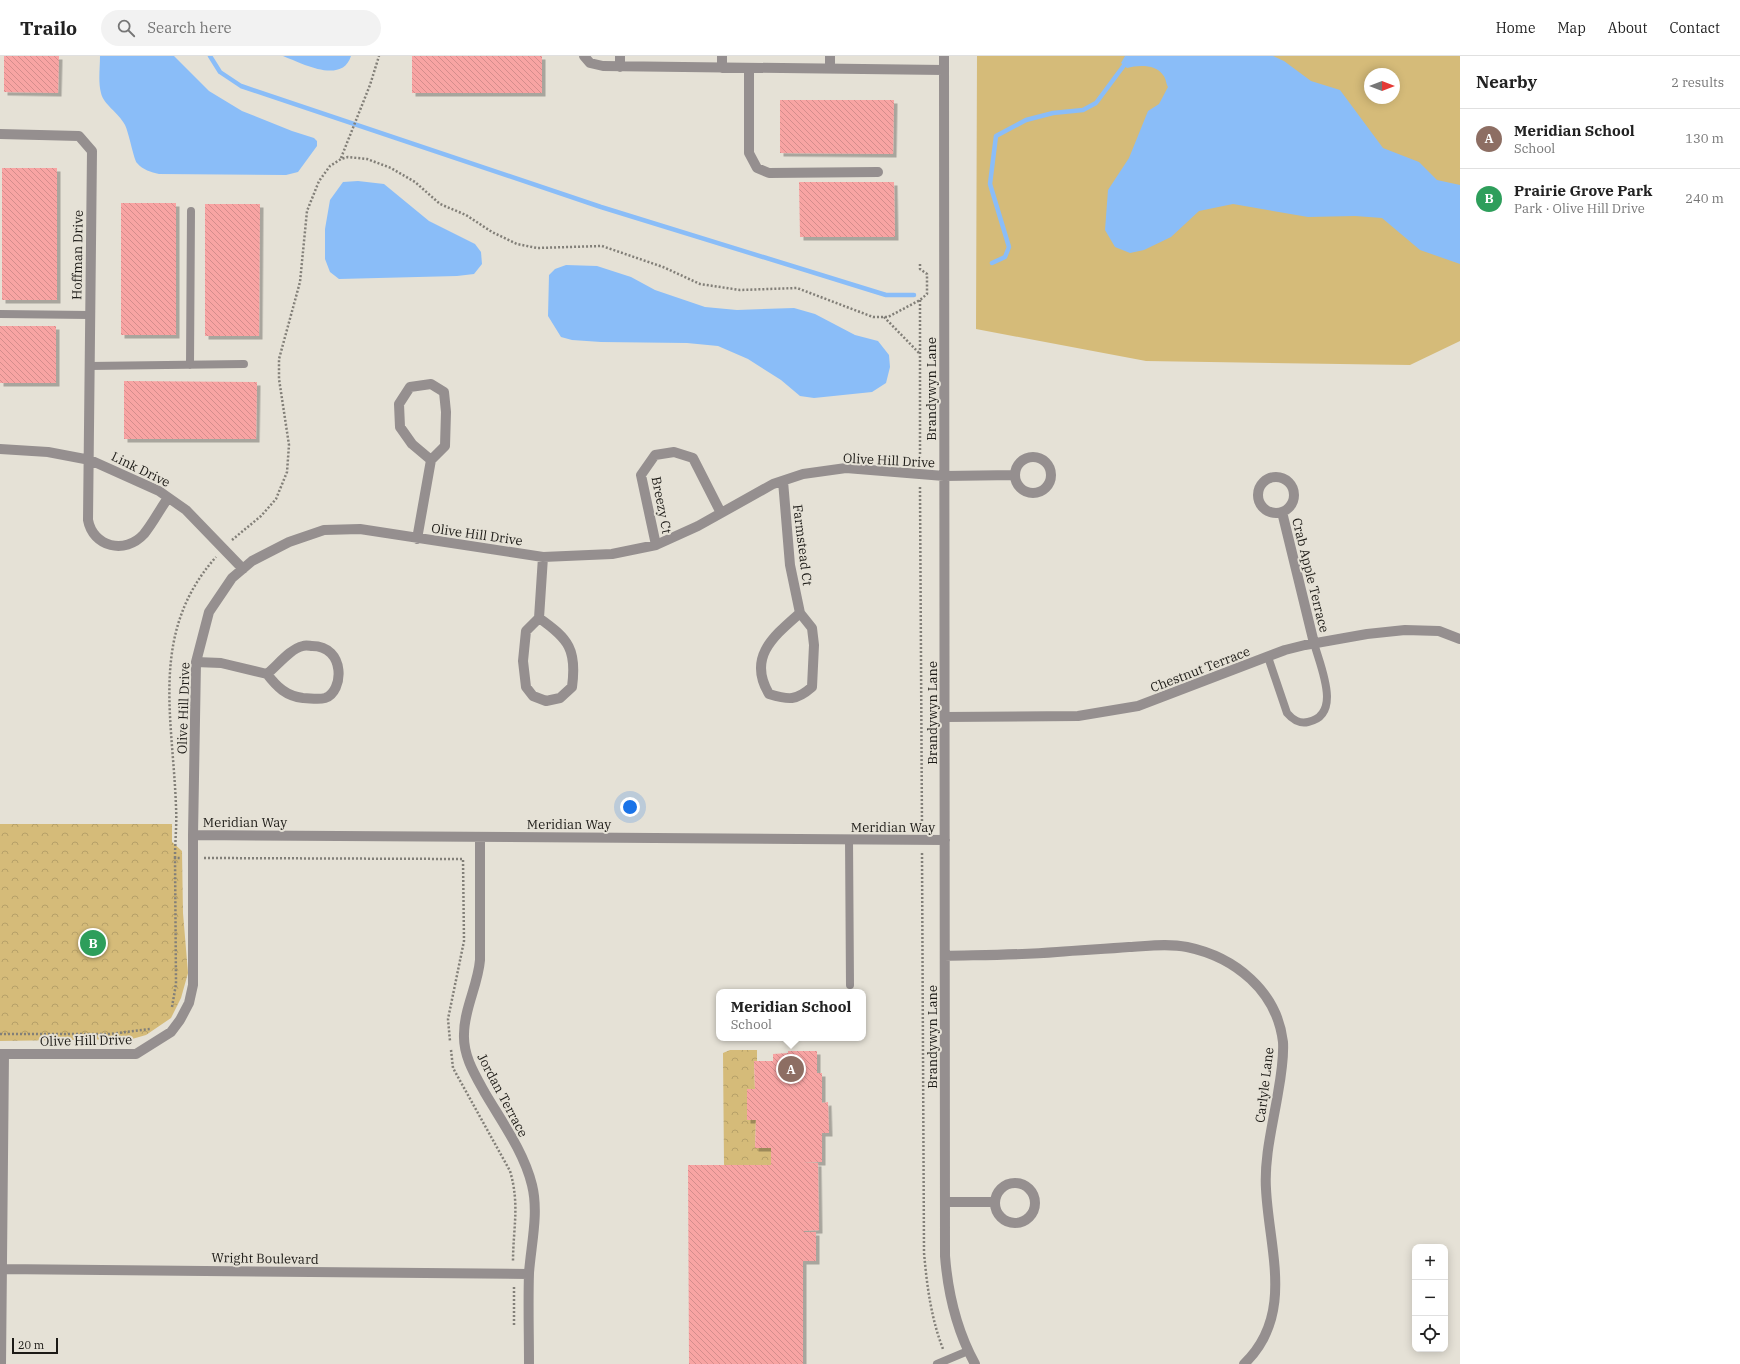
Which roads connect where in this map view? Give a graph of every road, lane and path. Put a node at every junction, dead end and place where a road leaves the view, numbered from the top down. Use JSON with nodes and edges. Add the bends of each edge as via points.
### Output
{"nodes":[{"id":1,"x":379,"y":56,"type":"edge"},
{"id":2,"x":584,"y":56,"type":"edge"},
{"id":3,"x":620,"y":56,"type":"edge"},
{"id":4,"x":722,"y":56,"type":"edge"},
{"id":5,"x":830,"y":56,"type":"edge"},
{"id":6,"x":944,"y":56,"type":"edge"},
{"id":7,"x":620,"y":67,"type":"junction"},
{"id":8,"x":722,"y":68,"type":"junction"},
{"id":9,"x":750,"y":68,"type":"junction"},
{"id":10,"x":830,"y":69,"type":"junction"},
{"id":11,"x":944,"y":70,"type":"junction"},
{"id":12,"x":0,"y":134,"type":"edge"},
{"id":13,"x":341,"y":159,"type":"dead end"},
{"id":14,"x":878,"y":172,"type":"dead end"},
{"id":15,"x":191,"y":211,"type":"dead end"},
{"id":16,"x":0,"y":314,"type":"edge"},
{"id":17,"x":89,"y":314,"type":"junction"},
{"id":18,"x":884,"y":317,"type":"dead end"},
{"id":19,"x":920,"y":354,"type":"dead end"},
{"id":20,"x":244,"y":364,"type":"dead end"},
{"id":21,"x":190,"y":365,"type":"junction"},
{"id":22,"x":89,"y":366,"type":"junction"},
{"id":23,"x":0,"y":449,"type":"edge"},
{"id":24,"x":90,"y":460,"type":"junction"},
{"id":25,"x":431,"y":460,"type":"junction"},
{"id":26,"x":1015,"y":475,"type":"dead end"},
{"id":27,"x":944,"y":476,"type":"junction"},
{"id":28,"x":782,"y":481,"type":"junction"},
{"id":29,"x":168,"y":498,"type":"junction"},
{"id":30,"x":1282,"y":512,"type":"dead end"},
{"id":31,"x":721,"y":513,"type":"junction"},
{"id":32,"x":417,"y":539,"type":"junction"},
{"id":33,"x":656,"y":545,"type":"junction"},
{"id":34,"x":543,"y":557,"type":"junction"},
{"id":35,"x":243,"y":569,"type":"junction"},
{"id":36,"x":800,"y":613,"type":"junction"},
{"id":37,"x":539,"y":618,"type":"junction"},
{"id":38,"x":1460,"y":639,"type":"edge"},
{"id":39,"x":1314,"y":643,"type":"junction"},
{"id":40,"x":1268,"y":657,"type":"junction"},
{"id":41,"x":196,"y":662,"type":"junction"},
{"id":42,"x":267,"y":674,"type":"junction"},
{"id":43,"x":945,"y":717,"type":"junction"},
{"id":44,"x":193,"y":834,"type":"junction"},
{"id":45,"x":480,"y":837,"type":"junction"},
{"id":46,"x":849,"y":840,"type":"junction"},
{"id":47,"x":945,"y":840,"type":"junction"},
{"id":48,"x":193,"y":858,"type":"junction"},
{"id":49,"x":945,"y":956,"type":"junction"},
{"id":50,"x":850,"y":985,"type":"dead end"},
{"id":51,"x":170,"y":1013,"type":"dead end"},
{"id":52,"x":154,"y":1028,"type":"dead end"},
{"id":53,"x":0,"y":1034,"type":"edge"},
{"id":54,"x":2,"y":1054,"type":"edge"},
{"id":55,"x":945,"y":1202,"type":"junction"},
{"id":56,"x":995,"y":1202,"type":"dead end"},
{"id":57,"x":1,"y":1268,"type":"edge"},
{"id":58,"x":514,"y":1274,"type":"junction"},
{"id":59,"x":529,"y":1274,"type":"junction"},
{"id":60,"x":515,"y":1334,"type":"dead end"},
{"id":61,"x":968,"y":1351,"type":"junction"},
{"id":62,"x":1,"y":1364,"type":"edge"},
{"id":63,"x":529,"y":1364,"type":"edge"},
{"id":64,"x":937,"y":1364,"type":"edge"},
{"id":65,"x":975,"y":1364,"type":"edge"},
{"id":66,"x":1244,"y":1364,"type":"edge"}],
"edges":[{"from":1,"to":13,"type":"path"},
{"from":2,"to":7,"type":"street","via":[[590,63]]},
{"from":3,"to":7,"type":"street"},
{"from":4,"to":8,"type":"street"},
{"from":5,"to":10,"type":"street"},
{"from":6,"to":11,"type":"street","name":"Brandywyn Lane"},
{"from":7,"to":8,"type":"street"},
{"from":8,"to":9,"type":"street"},
{"from":9,"to":10,"type":"street"},
{"from":9,"to":14,"type":"street","via":[[750,153],[757,168],[769,173]]},
{"from":10,"to":11,"type":"street"},
{"from":11,"to":27,"type":"street","name":"Brandywyn Lane"},
{"from":12,"to":17,"type":"street","name":"Hoffman Drive","via":[[79,136],[92,151]]},
{"from":15,"to":21,"type":"lane"},
{"from":16,"to":17,"type":"lane"},
{"from":17,"to":22,"type":"street","name":"Hoffman Drive"},
{"from":18,"to":19,"type":"path"},
{"from":20,"to":21,"type":"lane"},
{"from":21,"to":22,"type":"lane"},
{"from":22,"to":24,"type":"street","name":"Hoffman Drive"},
{"from":23,"to":24,"type":"street","name":"Link Drive","via":[[48,452]]},
{"from":24,"to":29,"type":"street","name":"Link Drive","via":[[125,474]]},
{"from":24,"to":29,"type":"street","name":"Hoffman Drive","via":[[88,520],[92,533],[100,541],[117,545],[140,538]]},
{"from":25,"to":25,"type":"street","via":[[445,446],[444,392],[431,384],[410,386],[399,404],[400,427],[412,444]]},
{"from":25,"to":32,"type":"street"},
{"from":26,"to":27,"type":"street","name":"Olive Hill Drive"},
{"from":27,"to":28,"type":"street","name":"Olive Hill Drive","via":[[846,468],[803,474]]},
{"from":27,"to":43,"type":"street","name":"Brandywyn Lane"},
{"from":28,"to":31,"type":"street","name":"Olive Hill Drive"},
{"from":28,"to":36,"type":"street","name":"Farmstead Ct","via":[[790,565]]},
{"from":29,"to":35,"type":"street","name":"Link Drive","via":[[186,510]]},
{"from":30,"to":39,"type":"street","name":"Crab Apple Terrace"},
{"from":31,"to":33,"type":"street","name":"Olive Hill Drive"},
{"from":31,"to":33,"type":"street","name":"Breezy Ct","via":[[693,458],[674,452],[655,455],[641,475]]},
{"from":32,"to":34,"type":"street","name":"Olive Hill Drive"},
{"from":32,"to":35,"type":"street","name":"Olive Hill Drive","via":[[360,529],[324,530],[288,542],[252,561]]},
{"from":33,"to":34,"type":"street","name":"Olive Hill Drive","via":[[612,554]]},
{"from":34,"to":37,"type":"street"},
{"from":35,"to":41,"type":"street","name":"Olive Hill Drive","via":[[232,578],[209,612]]},
{"from":36,"to":36,"type":"street","name":"Farmstead Ct","via":[[812,628],[812,687],[801,697],[785,699],[769,694],[762,681],[761,666],[765,649],[778,632]]},
{"from":37,"to":37,"type":"street","via":[[526,631],[524,674],[526,687],[533,696],[546,701],[560,698],[572,687],[574,669],[571,650],[564,639]]},
{"from":38,"to":39,"type":"street","name":"Chestnut Terrace","via":[[1440,631],[1405,630]]},
{"from":39,"to":40,"type":"street","name":"Chestnut Terrace"},
{"from":39,"to":40,"type":"lane","via":[[1328,703],[1325,711],[1314,721],[1300,722],[1287,713]]},
{"from":40,"to":43,"type":"street","name":"Chestnut Terrace","via":[[1138,706],[1114,711],[1078,716]]},
{"from":41,"to":42,"type":"street","via":[[221,663]]},
{"from":41,"to":44,"type":"street","name":"Olive Hill Drive"},
{"from":42,"to":42,"type":"street","via":[[277,688],[287,694],[314,699],[326,698],[337,684],[338,662],[326,648],[303,646]]},
{"from":43,"to":47,"type":"street","name":"Brandywyn Lane"},
{"from":44,"to":45,"type":"street","name":"Meridian Way"},
{"from":44,"to":48,"type":"street","name":"Olive Hill Drive"},
{"from":45,"to":46,"type":"street","name":"Meridian Way"},
{"from":45,"to":59,"type":"street","name":"Jordan Terrace","via":[[480,960],[464,1034],[472,1070],[528,1170],[534,1205]]},
{"from":46,"to":47,"type":"street","name":"Meridian Way"},
{"from":46,"to":50,"type":"lane"},
{"from":47,"to":49,"type":"street","name":"Brandywyn Lane"},
{"from":48,"to":51,"type":"path","via":[[175,858],[176,984]]},
{"from":48,"to":54,"type":"street","name":"Olive Hill Drive","via":[[193,985],[189,1003],[171,1032],[136,1054]]},
{"from":48,"to":58,"type":"path","via":[[463,860],[464,941],[448,1019],[453,1068],[510,1171],[516,1189]]},
{"from":49,"to":55,"type":"street","name":"Brandywyn Lane"},
{"from":49,"to":66,"type":"street","name":"Carlyle Lane","via":[[1013,955],[1157,945],[1187,947],[1215,956],[1239,968],[1256,983],[1278,1020],[1283,1043],[1282,1071],[1267,1154],[1266,1178],[1267,1214],[1276,1276],[1270,1326],[1258,1348]]},
{"from":52,"to":53,"type":"path","via":[[114,1034]]},
{"from":54,"to":57,"type":"street","name":"Olive Hill Drive"},
{"from":55,"to":56,"type":"street"},
{"from":55,"to":61,"type":"street","name":"Brandywyn Lane","via":[[947,1284]]},
{"from":57,"to":58,"type":"street","name":"Wright Boulevard"},
{"from":57,"to":62,"type":"street","name":"Olive Hill Drive"},
{"from":58,"to":59,"type":"street","name":"Wright Boulevard"},
{"from":58,"to":60,"type":"path"},
{"from":59,"to":63,"type":"street","name":"Jordan Terrace"},
{"from":61,"to":64,"type":"lane"},
{"from":61,"to":65,"type":"street","name":"Brandywyn Lane"}]}
